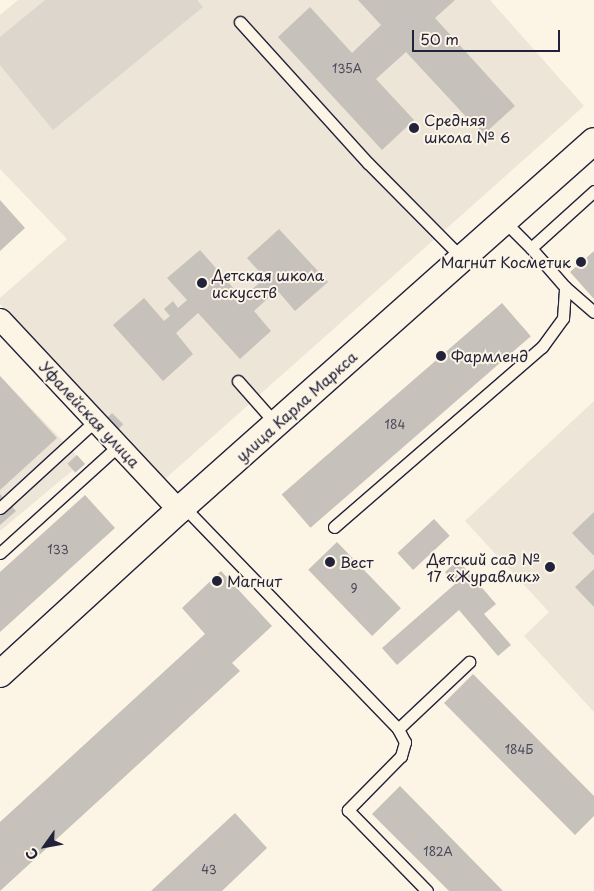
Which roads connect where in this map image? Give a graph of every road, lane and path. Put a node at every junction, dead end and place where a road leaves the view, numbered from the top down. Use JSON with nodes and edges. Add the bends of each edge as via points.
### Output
{"nodes":[{"id":1,"x":240,"y":22,"type":"dead end"},
{"id":2,"x":594,"y":141,"type":"edge"},
{"id":3,"x":594,"y":191,"type":"edge"},
{"id":4,"x":504,"y":221,"type":"junction"},
{"id":5,"x":531,"y":248,"type":"junction"},
{"id":6,"x":462,"y":258,"type":"junction"},
{"id":7,"x":565,"y":287,"type":"junction"},
{"id":8,"x":594,"y":312,"type":"edge"},
{"id":9,"x":0,"y":319,"type":"edge"},
{"id":10,"x":238,"y":382,"type":"dead end"},
{"id":11,"x":96,"y":420,"type":"junction"},
{"id":12,"x":276,"y":424,"type":"junction"},
{"id":13,"x":119,"y":445,"type":"junction"},
{"id":14,"x":0,"y":508,"type":"edge"},
{"id":15,"x":181,"y":508,"type":"junction"},
{"id":16,"x":334,"y":527,"type":"dead end"},
{"id":17,"x":0,"y":553,"type":"edge"},
{"id":18,"x":469,"y":662,"type":"dead end"},
{"id":19,"x":0,"y":674,"type":"edge"},
{"id":20,"x":398,"y":729,"type":"junction"},
{"id":21,"x":427,"y":891,"type":"edge"}],
"edges":[{"from":1,"to":6,"type":"lane","via":[[368,163]]},
{"from":2,"to":4,"type":"street","name":"улица Карла Маркса"},
{"from":3,"to":5,"type":"lane"},
{"from":4,"to":5,"type":"lane"},
{"from":4,"to":6,"type":"street","name":"улица Карла Маркса"},
{"from":5,"to":7,"type":"lane"},
{"from":6,"to":12,"type":"street","name":"улица Карла Маркса"},
{"from":7,"to":8,"type":"lane"},
{"from":7,"to":16,"type":"lane","via":[[563,318],[542,348]]},
{"from":9,"to":11,"type":"street","name":"Уфалейская улица"},
{"from":10,"to":12,"type":"lane"},
{"from":11,"to":13,"type":"street","name":"Уфалейская улица"},
{"from":11,"to":14,"type":"lane"},
{"from":12,"to":15,"type":"street","name":"улица Карла Маркса"},
{"from":13,"to":15,"type":"street","name":"Уфалейская улица"},
{"from":13,"to":17,"type":"lane"},
{"from":15,"to":19,"type":"street","name":"улица Карла Маркса"},
{"from":15,"to":20,"type":"lane"},
{"from":18,"to":20,"type":"lane"},
{"from":20,"to":21,"type":"lane","via":[[405,742],[401,756],[348,810]]}]}
